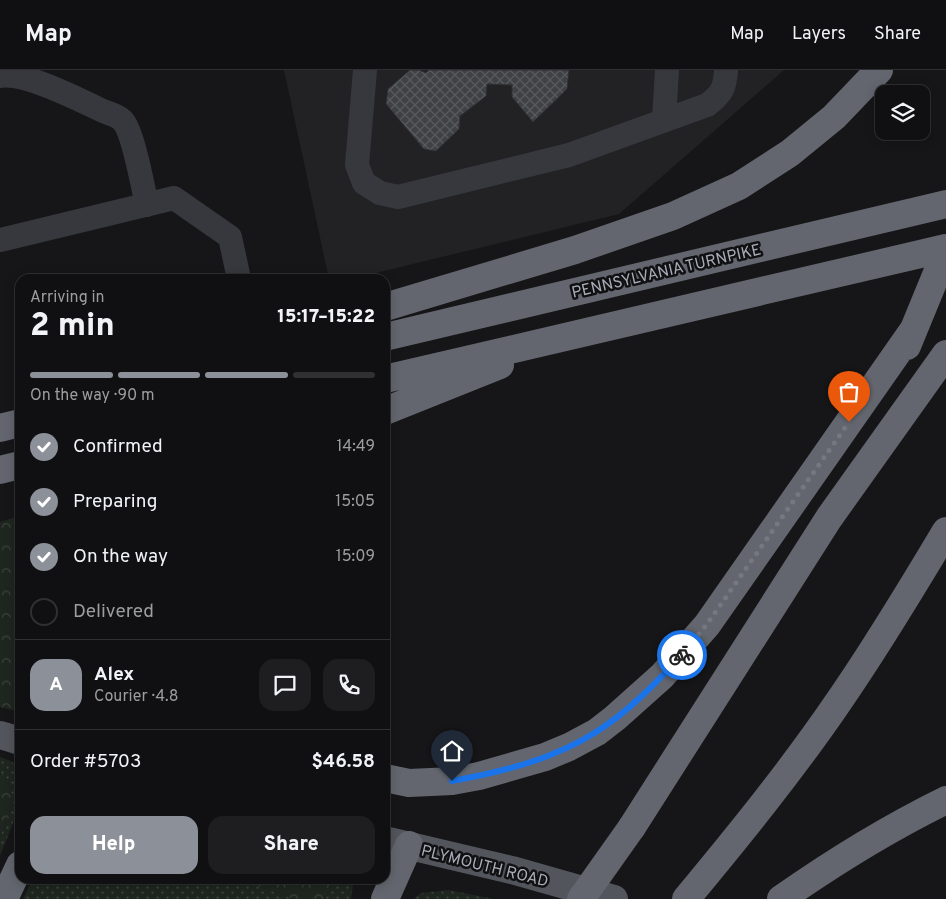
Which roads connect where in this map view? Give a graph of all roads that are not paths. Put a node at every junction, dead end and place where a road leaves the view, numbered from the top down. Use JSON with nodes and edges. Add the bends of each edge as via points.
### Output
{"nodes":[{"id":1,"x":365,"y":70,"type":"edge"},
{"id":2,"x":667,"y":70,"type":"edge"},
{"id":3,"x":726,"y":70,"type":"edge"},
{"id":4,"x":879,"y":70,"type":"edge"},
{"id":5,"x":0,"y":76,"type":"edge"},
{"id":6,"x":664,"y":120,"type":"junction"},
{"id":7,"x":946,"y":204,"type":"edge"},
{"id":8,"x":147,"y":205,"type":"junction"},
{"id":9,"x":0,"y":240,"type":"edge"},
{"id":10,"x":946,"y":250,"type":"edge"},
{"id":11,"x":238,"y":274,"type":"edge"},
{"id":12,"x":390,"y":306,"type":"edge"},
{"id":13,"x":914,"y":329,"type":"junction"},
{"id":14,"x":586,"y":331,"type":"junction"},
{"id":15,"x":390,"y":336,"type":"edge"},
{"id":16,"x":946,"y":354,"type":"edge"},
{"id":17,"x":390,"y":377,"type":"edge"},
{"id":18,"x":390,"y":409,"type":"edge"},
{"id":19,"x":15,"y":424,"type":"edge"},
{"id":20,"x":0,"y":428,"type":"edge"},
{"id":21,"x":15,"y":466,"type":"edge"},
{"id":22,"x":0,"y":470,"type":"edge"},
{"id":23,"x":829,"y":518,"type":"junction"},
{"id":24,"x":946,"y":531,"type":"edge"},
{"id":25,"x":0,"y":735,"type":"edge"},
{"id":26,"x":15,"y":740,"type":"edge"},
{"id":27,"x":390,"y":779,"type":"edge"},
{"id":28,"x":946,"y":800,"type":"edge"},
{"id":29,"x":397,"y":843,"type":"edge"},
{"id":30,"x":15,"y":876,"type":"edge"},
{"id":31,"x":390,"y":876,"type":"edge"},
{"id":32,"x":388,"y":884,"type":"edge"},
{"id":33,"x":4,"y":899,"type":"edge"},
{"id":34,"x":385,"y":899,"type":"edge"},
{"id":35,"x":581,"y":899,"type":"edge"},
{"id":36,"x":614,"y":899,"type":"edge"},
{"id":37,"x":686,"y":899,"type":"edge"},
{"id":38,"x":781,"y":899,"type":"edge"}],
"edges":[{"from":1,"to":6,"type":"lane","via":[[357,165],[364,183],[380,193],[398,197],[569,155]]},
{"from":2,"to":6,"type":"lane"},
{"from":3,"to":6,"type":"lane","via":[[719,96],[707,105]]},
{"from":4,"to":12,"type":"highway","via":[[827,123],[790,153],[739,186],[673,216],[575,250]]},
{"from":5,"to":8,"type":"lane","via":[[27,79],[122,120],[129,131]]},
{"from":7,"to":15,"type":"highway","name":"PENNSYLVANIA TURNPIKE"},
{"from":8,"to":9,"type":"lane"},
{"from":8,"to":11,"type":"lane","via":[[174,198],[230,237]]},
{"from":10,"to":13,"type":"highway"},
{"from":10,"to":14,"type":"highway"},
{"from":13,"to":23,"type":"highway"},
{"from":13,"to":27,"type":"highway","via":[[707,624],[662,676],[615,718],[569,747],[479,776],[410,783]]},
{"from":14,"to":17,"type":"highway"},
{"from":14,"to":18,"type":"highway"},
{"from":16,"to":23,"type":"highway"},
{"from":19,"to":20,"type":"highway"},
{"from":21,"to":22,"type":"highway"},
{"from":23,"to":35,"type":"highway","bridge":true,"via":[[632,827]]},
{"from":24,"to":37,"type":"highway","via":[[839,702],[746,827]]},
{"from":25,"to":26,"type":"main road"},
{"from":28,"to":38,"type":"highway","via":[[847,854]]},
{"from":29,"to":31,"type":"highway"},
{"from":29,"to":36,"type":"main road","name":"PLYMOUTH ROAD","via":[[512,870]]},
{"from":30,"to":33,"type":"highway"},
{"from":32,"to":34,"type":"highway"}]}
